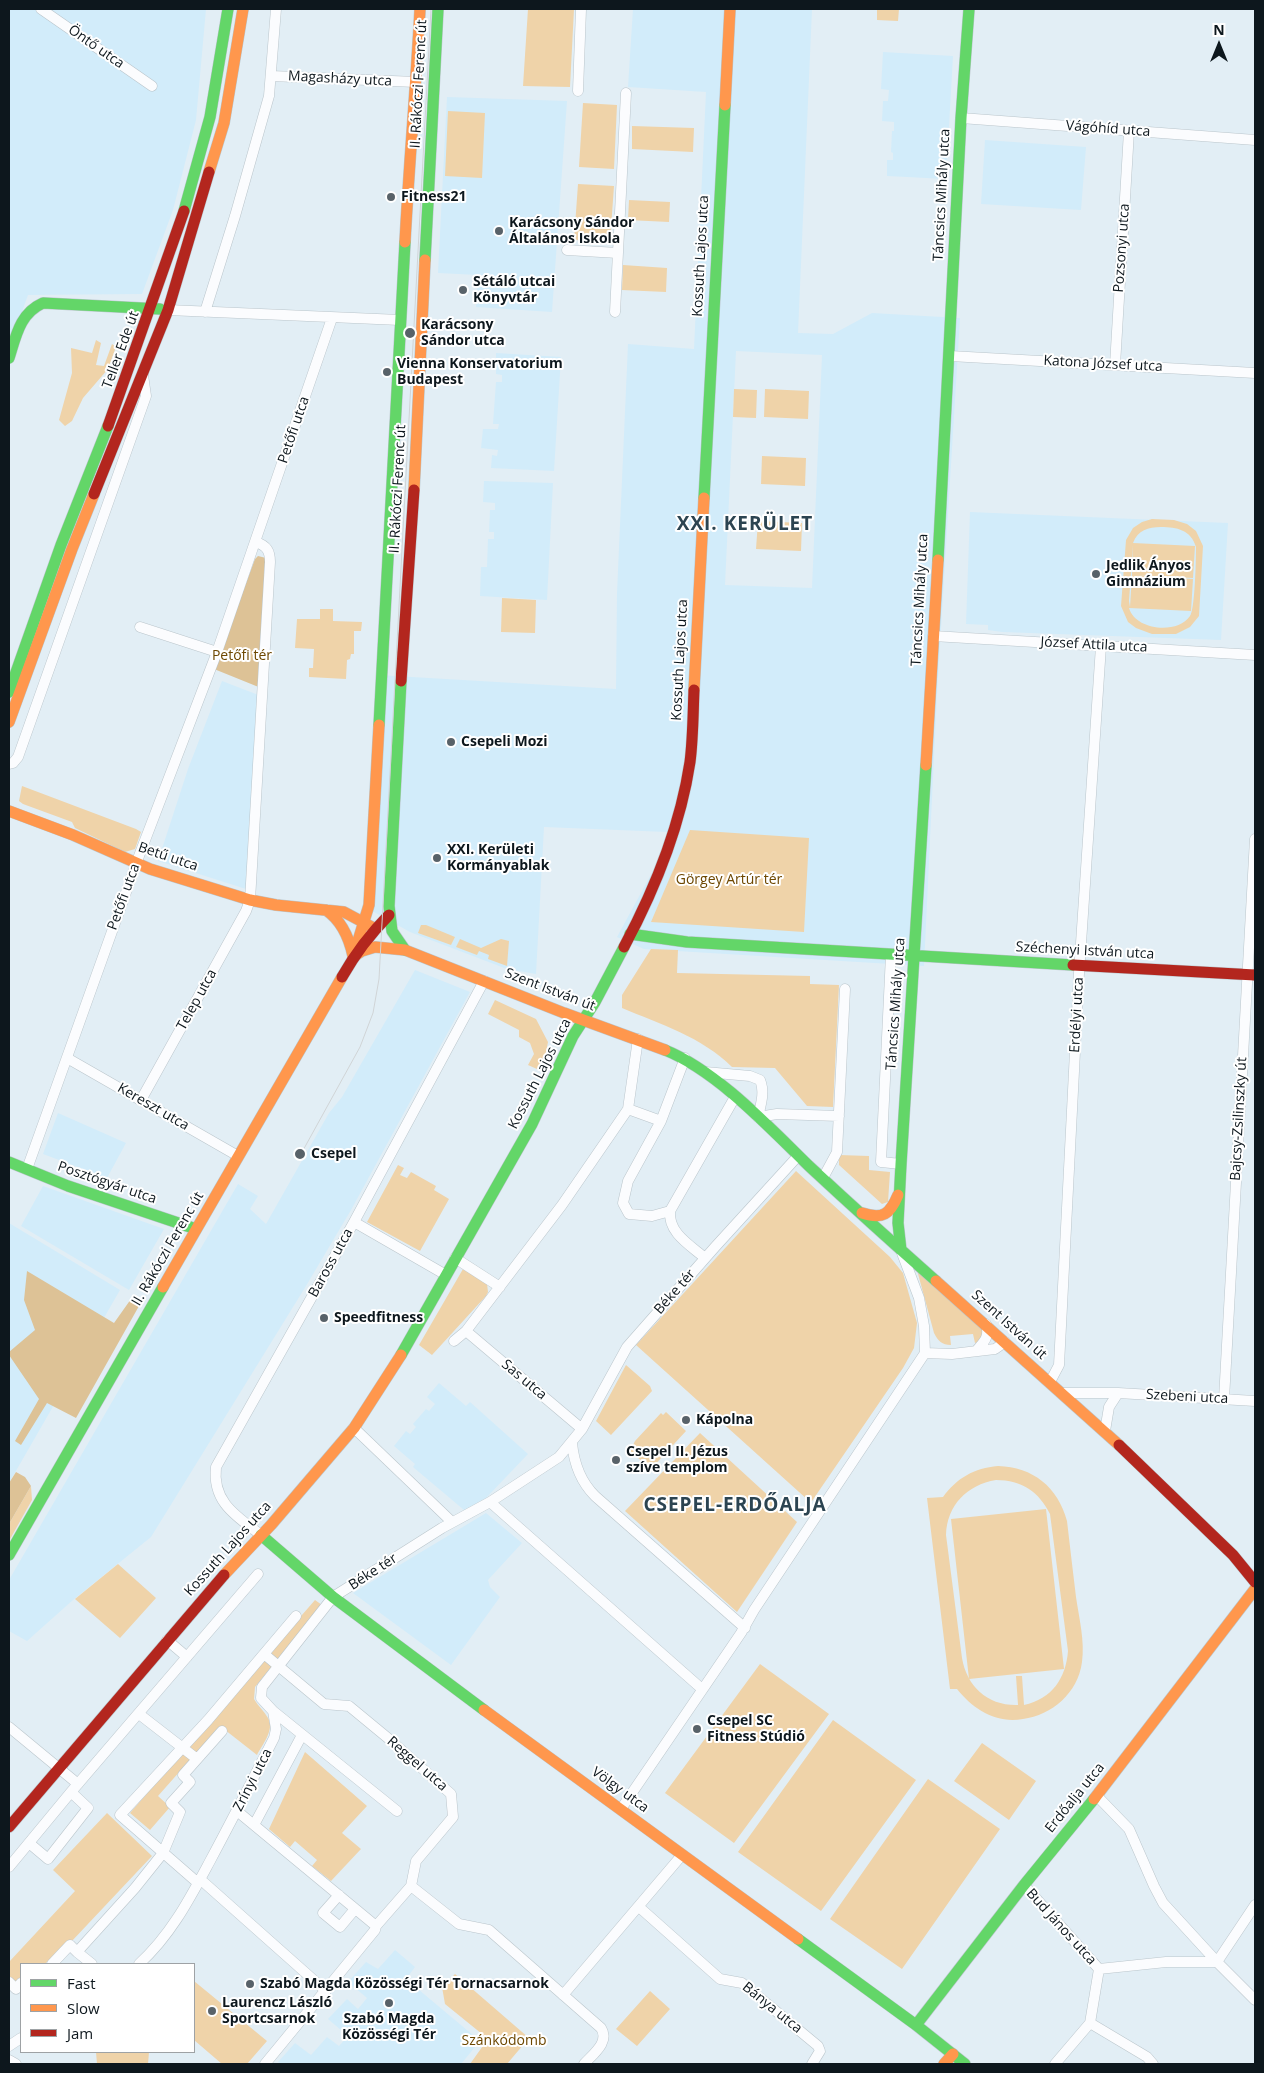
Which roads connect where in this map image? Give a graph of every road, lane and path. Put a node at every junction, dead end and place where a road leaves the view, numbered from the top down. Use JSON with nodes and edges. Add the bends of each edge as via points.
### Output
{"nodes":[{"id":1,"x":41,"y":9,"type":"edge"},
{"id":2,"x":228,"y":9,"type":"edge"},
{"id":3,"x":243,"y":9,"type":"edge"},
{"id":4,"x":276,"y":9,"type":"edge"},
{"id":5,"x":420,"y":9,"type":"edge"},
{"id":6,"x":438,"y":9,"type":"edge"},
{"id":7,"x":581,"y":9,"type":"edge"},
{"id":8,"x":730,"y":9,"type":"edge"},
{"id":9,"x":969,"y":9,"type":"edge"},
{"id":10,"x":272,"y":76,"type":"junction"},
{"id":11,"x":416,"y":82,"type":"junction"},
{"id":12,"x":152,"y":86,"type":"dead end"},
{"id":13,"x":578,"y":91,"type":"dead end"},
{"id":14,"x":626,"y":93,"type":"dead end"},
{"id":15,"x":961,"y":118,"type":"junction"},
{"id":16,"x":1129,"y":131,"type":"junction"},
{"id":17,"x":1255,"y":140,"type":"edge"},
{"id":18,"x":567,"y":250,"type":"dead end"},
{"id":19,"x":618,"y":253,"type":"junction"},
{"id":20,"x":152,"y":309,"type":"junction"},
{"id":21,"x":168,"y":310,"type":"junction"},
{"id":22,"x":205,"y":312,"type":"junction"},
{"id":23,"x":615,"y":312,"type":"dead end"},
{"id":24,"x":332,"y":318,"type":"junction"},
{"id":25,"x":400,"y":320,"type":"junction"},
{"id":26,"x":950,"y":356,"type":"junction"},
{"id":27,"x":9,"y":358,"type":"edge"},
{"id":28,"x":1115,"y":365,"type":"junction"},
{"id":29,"x":1255,"y":372,"type":"edge"},
{"id":30,"x":142,"y":374,"type":"junction"},
{"id":31,"x":256,"y":542,"type":"junction"},
{"id":32,"x":140,"y":627,"type":"dead end"},
{"id":33,"x":933,"y":636,"type":"junction"},
{"id":34,"x":1100,"y":646,"type":"junction"},
{"id":35,"x":217,"y":652,"type":"junction"},
{"id":36,"x":1255,"y":655,"type":"edge"},
{"id":37,"x":9,"y":692,"type":"edge"},
{"id":38,"x":9,"y":722,"type":"edge"},
{"id":39,"x":9,"y":764,"type":"edge"},
{"id":40,"x":9,"y":811,"type":"edge"},
{"id":41,"x":1255,"y":839,"type":"edge"},
{"id":42,"x":136,"y":863,"type":"junction"},
{"id":43,"x":370,"y":889,"type":"junction"},
{"id":44,"x":250,"y":900,"type":"junction"},
{"id":45,"x":323,"y":908,"type":"junction"},
{"id":46,"x":344,"y":912,"type":"junction"},
{"id":47,"x":389,"y":915,"type":"junction"},
{"id":48,"x":364,"y":923,"type":"junction"},
{"id":49,"x":376,"y":929,"type":"junction"},
{"id":50,"x":630,"y":934,"type":"junction"},
{"id":51,"x":405,"y":950,"type":"junction"},
{"id":52,"x":891,"y":955,"type":"junction"},
{"id":53,"x":914,"y":956,"type":"junction"},
{"id":54,"x":353,"y":957,"type":"junction"},
{"id":55,"x":1079,"y":966,"type":"junction"},
{"id":56,"x":1251,"y":975,"type":"edge"},
{"id":57,"x":484,"y":981,"type":"junction"},
{"id":58,"x":846,"y":989,"type":"dead end"},
{"id":59,"x":584,"y":1020,"type":"junction"},
{"id":60,"x":638,"y":1039,"type":"junction"},
{"id":61,"x":67,"y":1058,"type":"junction"},
{"id":62,"x":685,"y":1058,"type":"junction"},
{"id":63,"x":706,"y":1072,"type":"junction"},
{"id":64,"x":735,"y":1097,"type":"junction"},
{"id":65,"x":141,"y":1100,"type":"junction"},
{"id":66,"x":628,"y":1109,"type":"junction"},
{"id":67,"x":839,"y":1116,"type":"junction"},
{"id":68,"x":758,"y":1117,"type":"junction"},
{"id":69,"x":661,"y":1121,"type":"junction"},
{"id":70,"x":238,"y":1156,"type":"junction"},
{"id":71,"x":798,"y":1156,"type":"junction"},
{"id":72,"x":9,"y":1162,"type":"edge"},
{"id":73,"x":901,"y":1164,"type":"junction"},
{"id":74,"x":27,"y":1168,"type":"junction"},
{"id":75,"x":823,"y":1178,"type":"junction"},
{"id":76,"x":900,"y":1192,"type":"junction"},
{"id":77,"x":670,"y":1211,"type":"junction"},
{"id":78,"x":858,"y":1212,"type":"junction"},
{"id":79,"x":354,"y":1222,"type":"junction"},
{"id":80,"x":196,"y":1229,"type":"junction"},
{"id":81,"x":901,"y":1250,"type":"junction"},
{"id":82,"x":455,"y":1258,"type":"junction"},
{"id":83,"x":705,"y":1258,"type":"junction"},
{"id":84,"x":446,"y":1274,"type":"junction"},
{"id":85,"x":500,"y":1287,"type":"junction"},
{"id":86,"x":986,"y":1324,"type":"junction"},
{"id":87,"x":466,"y":1331,"type":"junction"},
{"id":88,"x":454,"y":1341,"type":"dead end"},
{"id":89,"x":1005,"y":1342,"type":"junction"},
{"id":90,"x":976,"y":1351,"type":"junction"},
{"id":91,"x":925,"y":1353,"type":"junction"},
{"id":92,"x":1050,"y":1382,"type":"junction"},
{"id":93,"x":1063,"y":1394,"type":"junction"},
{"id":94,"x":1118,"y":1394,"type":"junction"},
{"id":95,"x":1224,"y":1399,"type":"junction"},
{"id":96,"x":1255,"y":1400,"type":"edge"},
{"id":97,"x":354,"y":1428,"type":"junction"},
{"id":98,"x":582,"y":1430,"type":"junction"},
{"id":99,"x":1105,"y":1431,"type":"junction"},
{"id":100,"x":572,"y":1443,"type":"junction"},
{"id":101,"x":490,"y":1502,"type":"junction"},
{"id":102,"x":452,"y":1522,"type":"junction"},
{"id":103,"x":261,"y":1535,"type":"junction"},
{"id":104,"x":9,"y":1555,"type":"edge"},
{"id":105,"x":258,"y":1574,"type":"dead end"},
{"id":106,"x":1255,"y":1582,"type":"edge"},
{"id":107,"x":1255,"y":1589,"type":"edge"},
{"id":108,"x":333,"y":1597,"type":"junction"},
{"id":109,"x":296,"y":1616,"type":"dead end"},
{"id":110,"x":745,"y":1628,"type":"junction"},
{"id":111,"x":167,"y":1640,"type":"junction"},
{"id":112,"x":264,"y":1654,"type":"junction"},
{"id":113,"x":187,"y":1657,"type":"junction"},
{"id":114,"x":278,"y":1667,"type":"junction"},
{"id":115,"x":702,"y":1689,"type":"junction"},
{"id":116,"x":274,"y":1711,"type":"junction"},
{"id":117,"x":139,"y":1714,"type":"junction"},
{"id":118,"x":9,"y":1727,"type":"edge"},
{"id":119,"x":222,"y":1731,"type":"dead end"},
{"id":120,"x":302,"y":1735,"type":"junction"},
{"id":121,"x":184,"y":1747,"type":"junction"},
{"id":122,"x":198,"y":1759,"type":"junction"},
{"id":123,"x":59,"y":1768,"type":"junction"},
{"id":124,"x":78,"y":1784,"type":"junction"},
{"id":125,"x":71,"y":1792,"type":"junction"},
{"id":126,"x":1097,"y":1796,"type":"junction"},
{"id":127,"x":621,"y":1809,"type":"junction"},
{"id":128,"x":237,"y":1811,"type":"junction"},
{"id":129,"x":397,"y":1812,"type":"dead end"},
{"id":130,"x":254,"y":1825,"type":"junction"},
{"id":131,"x":9,"y":1827,"type":"edge"},
{"id":132,"x":29,"y":1844,"type":"junction"},
{"id":133,"x":163,"y":1853,"type":"junction"},
{"id":134,"x":682,"y":1854,"type":"junction"},
{"id":135,"x":9,"y":1867,"type":"edge"},
{"id":136,"x":199,"y":1881,"type":"junction"},
{"id":137,"x":1024,"y":1885,"type":"junction"},
{"id":138,"x":411,"y":1886,"type":"junction"},
{"id":139,"x":339,"y":1895,"type":"junction"},
{"id":140,"x":1255,"y":1905,"type":"edge"},
{"id":141,"x":639,"y":1907,"type":"junction"},
{"id":142,"x":355,"y":1909,"type":"junction"},
{"id":143,"x":376,"y":1926,"type":"junction"},
{"id":144,"x":77,"y":1952,"type":"junction"},
{"id":145,"x":1217,"y":1962,"type":"junction"},
{"id":146,"x":53,"y":1963,"type":"edge"},
{"id":147,"x":91,"y":1963,"type":"edge"},
{"id":148,"x":140,"y":1963,"type":"edge"},
{"id":149,"x":1099,"y":1969,"type":"junction"},
{"id":150,"x":9,"y":1982,"type":"edge"},
{"id":151,"x":20,"y":1984,"type":"edge"},
{"id":152,"x":326,"y":1991,"type":"junction"},
{"id":153,"x":564,"y":1995,"type":"junction"},
{"id":154,"x":1255,"y":2000,"type":"edge"},
{"id":155,"x":1090,"y":2023,"type":"junction"},
{"id":156,"x":916,"y":2025,"type":"junction"},
{"id":157,"x":20,"y":2039,"type":"edge"},
{"id":158,"x":9,"y":2046,"type":"edge"},
{"id":159,"x":953,"y":2054,"type":"junction"},
{"id":160,"x":9,"y":2060,"type":"edge"},
{"id":161,"x":16,"y":2064,"type":"edge"},
{"id":162,"x":265,"y":2064,"type":"edge"},
{"id":163,"x":584,"y":2064,"type":"edge"},
{"id":164,"x":812,"y":2064,"type":"edge"},
{"id":165,"x":944,"y":2064,"type":"edge"},
{"id":166,"x":966,"y":2064,"type":"edge"},
{"id":167,"x":1055,"y":2064,"type":"edge"},
{"id":168,"x":1153,"y":2064,"type":"edge"}],
"edges":[{"from":1,"to":12,"type":"street","name":"Öntő utca"},
{"from":2,"to":20,"type":"street","name":"Teller Ede út","via":[[208,125],[182,220]]},
{"from":3,"to":21,"type":"street","name":"Teller Ede út","via":[[224,123]]},
{"from":4,"to":10,"type":"street","name":"Magasházy utca"},
{"from":5,"to":11,"type":"street","name":"II. Rákóczi Ferenc út"},
{"from":6,"to":47,"type":"street","name":"II. Rákóczi Ferenc út"},
{"from":7,"to":13,"type":"street"},
{"from":8,"to":50,"type":"street","name":"Kossuth Lajos utca","via":[[690,761],[686,788],[668,849],[644,909]]},
{"from":9,"to":15,"type":"street","name":"Táncsics Mihály utca"},
{"from":10,"to":11,"type":"street","name":"Magasházy utca"},
{"from":10,"to":22,"type":"street","via":[[238,207]]},
{"from":11,"to":25,"type":"street","name":"II. Rákóczi Ferenc út"},
{"from":14,"to":19,"type":"street"},
{"from":15,"to":16,"type":"street","name":"Vágóhíd utca"},
{"from":15,"to":26,"type":"street","name":"Táncsics Mihály utca"},
{"from":16,"to":17,"type":"street","name":"Vágóhíd utca"},
{"from":16,"to":28,"type":"street","name":"Pozsonyi utca"},
{"from":18,"to":19,"type":"street"},
{"from":19,"to":23,"type":"street"},
{"from":20,"to":21,"type":"street"},
{"from":20,"to":27,"type":"street","via":[[33,306]]},
{"from":20,"to":37,"type":"street","name":"Teller Ede út","via":[[61,544]]},
{"from":21,"to":22,"type":"street"},
{"from":21,"to":30,"type":"street","name":"Teller Ede út"},
{"from":22,"to":24,"type":"street"},
{"from":24,"to":25,"type":"street"},
{"from":24,"to":31,"type":"street","name":"Petőfi utca"},
{"from":25,"to":43,"type":"street","name":"II. Rákóczi Ferenc út"},
{"from":26,"to":28,"type":"street","name":"Katona József utca"},
{"from":26,"to":33,"type":"street","name":"Táncsics Mihály utca"},
{"from":28,"to":29,"type":"street","name":"Katona József utca"},
{"from":30,"to":38,"type":"street","name":"Teller Ede út","via":[[72,549]]},
{"from":30,"to":39,"type":"street","name":"Teller Ede út","via":[[146,396],[18,757]]},
{"from":31,"to":35,"type":"street","name":"Petőfi utca"},
{"from":31,"to":44,"type":"street","via":[[267,547],[270,562]]},
{"from":32,"to":35,"type":"street"},
{"from":33,"to":34,"type":"street","name":"József Attila utca"},
{"from":33,"to":53,"type":"street","name":"Táncsics Mihály utca"},
{"from":34,"to":36,"type":"street","name":"József Attila utca"},
{"from":34,"to":55,"type":"street","name":"Erdélyi utca"},
{"from":35,"to":42,"type":"street","name":"Petőfi utca"},
{"from":40,"to":42,"type":"street","name":"Betű utca"},
{"from":41,"to":56,"type":"street","name":"Bajcsy-Zsilinszky út"},
{"from":42,"to":44,"type":"street","name":"Betű utca"},
{"from":42,"to":61,"type":"street","name":"Petőfi utca"},
{"from":43,"to":46,"type":"street","via":[[359,907]]},
{"from":43,"to":48,"type":"street","name":"II. Rákóczi Ferenc út"},
{"from":44,"to":45,"type":"street","name":"Betű utca","via":[[281,906]]},
{"from":44,"to":65,"type":"street","name":"Telep utca"},
{"from":45,"to":46,"type":"street","name":"Betű utca"},
{"from":45,"to":54,"type":"street","via":[[340,921]]},
{"from":46,"to":48,"type":"street","name":"Betű utca"},
{"from":47,"to":49,"type":"street","name":"II. Rákóczi Ferenc út"},
{"from":47,"to":51,"type":"street","via":[[392,931]]},
{"from":48,"to":49,"type":"street","name":"Betű utca"},
{"from":48,"to":54,"type":"street","name":"II. Rákóczi Ferenc út"},
{"from":49,"to":51,"type":"street","name":"Szent István út"},
{"from":49,"to":54,"type":"street","name":"II. Rákóczi Ferenc út"},
{"from":50,"to":52,"type":"street","via":[[687,942]]},
{"from":50,"to":59,"type":"street","name":"Kossuth Lajos utca"},
{"from":51,"to":54,"type":"street","name":"Szent István út","via":[[375,947]]},
{"from":51,"to":57,"type":"street","name":"Szent István út"},
{"from":52,"to":53,"type":"street"},
{"from":52,"to":73,"type":"street","via":[[881,1162]]},
{"from":53,"to":55,"type":"street","name":"Széchenyi István utca"},
{"from":53,"to":73,"type":"street","name":"Táncsics Mihály utca"},
{"from":54,"to":70,"type":"street","name":"II. Rákóczi Ferenc út"},
{"from":55,"to":56,"type":"street","name":"Széchenyi István utca"},
{"from":55,"to":92,"type":"street","name":"Erdélyi utca","via":[[1059,1365]]},
{"from":56,"to":95,"type":"street","name":"Bajcsy-Zsilinszky út"},
{"from":57,"to":59,"type":"street","name":"Szent István út"},
{"from":57,"to":79,"type":"street","name":"Baross utca"},
{"from":58,"to":67,"type":"street"},
{"from":59,"to":60,"type":"street","name":"Szent István út"},
{"from":59,"to":82,"type":"street","name":"Kossuth Lajos utca","via":[[573,1036],[532,1124]]},
{"from":60,"to":62,"type":"street","name":"Szent István út"},
{"from":60,"to":66,"type":"street"},
{"from":61,"to":65,"type":"street","name":"Kereszt utca"},
{"from":61,"to":74,"type":"street","name":"Petőfi utca"},
{"from":62,"to":63,"type":"street","name":"Szent István út"},
{"from":62,"to":69,"type":"street"},
{"from":63,"to":64,"type":"street","name":"Szent István út"},
{"from":63,"to":68,"type":"street","via":[[760,1080],[763,1087]]},
{"from":64,"to":68,"type":"street","name":"Szent István út"},
{"from":64,"to":77,"type":"street"},
{"from":65,"to":70,"type":"street","name":"Kereszt utca"},
{"from":66,"to":69,"type":"street"},
{"from":66,"to":85,"type":"street"},
{"from":67,"to":68,"type":"street","via":[[777,1114]]},
{"from":67,"to":75,"type":"street","via":[[837,1152]]},
{"from":68,"to":71,"type":"street","name":"Szent István út"},
{"from":69,"to":77,"type":"street","via":[[628,1181],[623,1205],[629,1214],[636,1215],[652,1216]]},
{"from":70,"to":80,"type":"street","name":"II. Rákóczi Ferenc út"},
{"from":71,"to":75,"type":"street","name":"Szent István út"},
{"from":71,"to":83,"type":"street","name":"Béke tér"},
{"from":72,"to":74,"type":"street","name":"Posztógyár utca"},
{"from":73,"to":76,"type":"street","name":"Táncsics Mihály utca"},
{"from":74,"to":80,"type":"street","name":"Posztógyár utca","via":[[68,1186]]},
{"from":75,"to":78,"type":"street","name":"Szent István út"},
{"from":76,"to":78,"type":"street","name":"Táncsics Mihály utca","via":[[884,1216]]},
{"from":76,"to":81,"type":"street","name":"Táncsics Mihály utca","via":[[898,1223]]},
{"from":77,"to":83,"type":"street","via":[[669,1221],[675,1232]]},
{"from":78,"to":81,"type":"street","name":"Szent István út"},
{"from":79,"to":84,"type":"street"},
{"from":79,"to":103,"type":"street","name":"Baross utca","via":[[216,1467],[216,1486],[221,1498],[232,1512]]},
{"from":80,"to":104,"type":"street","name":"II. Rákóczi Ferenc út"},
{"from":81,"to":86,"type":"street","name":"Szent István út"},
{"from":81,"to":91,"type":"street","via":[[919,1298]]},
{"from":82,"to":84,"type":"street","name":"Kossuth Lajos utca"},
{"from":82,"to":85,"type":"street"},
{"from":83,"to":98,"type":"street","name":"Béke tér","via":[[627,1347]]},
{"from":84,"to":97,"type":"street","name":"Kossuth Lajos utca","via":[[409,1343]]},
{"from":85,"to":87,"type":"street"},
{"from":86,"to":89,"type":"street","name":"Szent István út"},
{"from":86,"to":90,"type":"street","via":[[989,1333]]},
{"from":87,"to":88,"type":"street"},
{"from":87,"to":98,"type":"street","name":"Sas utca"},
{"from":89,"to":90,"type":"street","via":[[995,1349]]},
{"from":89,"to":92,"type":"street","name":"Szent István út"},
{"from":90,"to":91,"type":"street"},
{"from":91,"to":110,"type":"street"},
{"from":92,"to":93,"type":"street","name":"Szent István út"},
{"from":93,"to":94,"type":"street","name":"Szebeni utca"},
{"from":93,"to":99,"type":"street","name":"Szent István út"},
{"from":94,"to":95,"type":"street","name":"Szebeni utca"},
{"from":94,"to":99,"type":"street","via":[[1109,1407]]},
{"from":95,"to":96,"type":"street","name":"Szebeni utca"},
{"from":97,"to":102,"type":"street"},
{"from":97,"to":103,"type":"street","name":"Kossuth Lajos utca"},
{"from":98,"to":100,"type":"street","name":"Béke tér"},
{"from":99,"to":106,"type":"street","name":"Szent István út","via":[[1233,1555]]},
{"from":100,"to":101,"type":"street","name":"Béke tér","via":[[551,1464]]},
{"from":100,"to":110,"type":"street","via":[[579,1474],[589,1490]]},
{"from":101,"to":102,"type":"street","name":"Béke tér"},
{"from":101,"to":115,"type":"street"},
{"from":102,"to":108,"type":"street","name":"Béke tér"},
{"from":103,"to":108,"type":"street","name":"Völgy utca"},
{"from":103,"to":111,"type":"street","name":"Kossuth Lajos utca"},
{"from":105,"to":113,"type":"street"},
{"from":107,"to":126,"type":"street","name":"Erdőalja utca"},
{"from":108,"to":114,"type":"street"},
{"from":108,"to":127,"type":"street","name":"Völgy utca"},
{"from":109,"to":112,"type":"street"},
{"from":110,"to":115,"type":"street"},
{"from":111,"to":113,"type":"street"},
{"from":111,"to":123,"type":"street","name":"Kossuth Lajos utca"},
{"from":112,"to":114,"type":"street","name":"Reggel utca"},
{"from":112,"to":121,"type":"street"},
{"from":113,"to":117,"type":"street"},
{"from":114,"to":116,"type":"street","via":[[264,1682],[261,1691],[263,1701]]},
{"from":114,"to":138,"type":"street","name":"Reggel utca","via":[[324,1704],[349,1706],[451,1794],[453,1817],[416,1861]]},
{"from":115,"to":127,"type":"street"},
{"from":116,"to":120,"type":"street"},
{"from":116,"to":128,"type":"street","name":"Zrínyi utca","via":[[274,1738]]},
{"from":117,"to":121,"type":"street"},
{"from":117,"to":124,"type":"street"},
{"from":118,"to":123,"type":"street"},
{"from":119,"to":122,"type":"street"},
{"from":120,"to":129,"type":"street"},
{"from":120,"to":130,"type":"street"},
{"from":121,"to":122,"type":"street"},
{"from":121,"to":133,"type":"street","via":[[120,1815]]},
{"from":122,"to":133,"type":"street","via":[[183,1775],[190,1782],[171,1803],[180,1812]]},
{"from":123,"to":124,"type":"street"},
{"from":123,"to":131,"type":"street","name":"Kossuth Lajos utca"},
{"from":124,"to":125,"type":"street"},
{"from":125,"to":132,"type":"street"},
{"from":125,"to":132,"type":"street","via":[[88,1808],[48,1859]]},
{"from":126,"to":137,"type":"street","name":"Erdőalja utca"},
{"from":126,"to":145,"type":"street","via":[[1130,1830],[1164,1903]]},
{"from":127,"to":134,"type":"street","name":"Völgy utca"},
{"from":128,"to":130,"type":"street"},
{"from":128,"to":136,"type":"street","name":"Zrínyi utca"},
{"from":130,"to":139,"type":"street"},
{"from":132,"to":135,"type":"street"},
{"from":133,"to":136,"type":"street"},
{"from":133,"to":144,"type":"street","via":[[136,1888]]},
{"from":134,"to":141,"type":"street"},
{"from":134,"to":156,"type":"street","name":"Völgy utca"},
{"from":136,"to":148,"type":"street","name":"Zrínyi utca","via":[[169,1933]]},
{"from":136,"to":152,"type":"street"},
{"from":137,"to":149,"type":"street","name":"Bud János utca"},
{"from":137,"to":156,"type":"street","name":"Erdőalja utca"},
{"from":138,"to":143,"type":"street"},
{"from":138,"to":153,"type":"street","via":[[459,1924],[489,1930]]},
{"from":139,"to":142,"type":"street"},
{"from":139,"to":142,"type":"street","via":[[323,1913],[340,1927]]},
{"from":140,"to":145,"type":"street"},
{"from":141,"to":153,"type":"street"},
{"from":141,"to":164,"type":"street","name":"Bánya utca","via":[[720,1979],[742,1982],[818,2046],[820,2051]]},
{"from":142,"to":143,"type":"street"},
{"from":143,"to":152,"type":"street"},
{"from":144,"to":146,"type":"street","via":[[70,1945]]},
{"from":144,"to":147,"type":"street"},
{"from":145,"to":149,"type":"street","via":[[1166,1962]]},
{"from":145,"to":154,"type":"street"},
{"from":149,"to":155,"type":"street"},
{"from":150,"to":151,"type":"street","via":[[16,1989]]},
{"from":152,"to":162,"type":"street"},
{"from":153,"to":163,"type":"street","via":[[605,2034],[605,2039]]},
{"from":155,"to":167,"type":"street"},
{"from":155,"to":168,"type":"street","via":[[1147,2057]]},
{"from":156,"to":159,"type":"street","name":"Völgy utca"},
{"from":157,"to":158,"type":"street"},
{"from":159,"to":165,"type":"street"},
{"from":159,"to":166,"type":"street","name":"Völgy utca"},
{"from":160,"to":161,"type":"street"}]}
